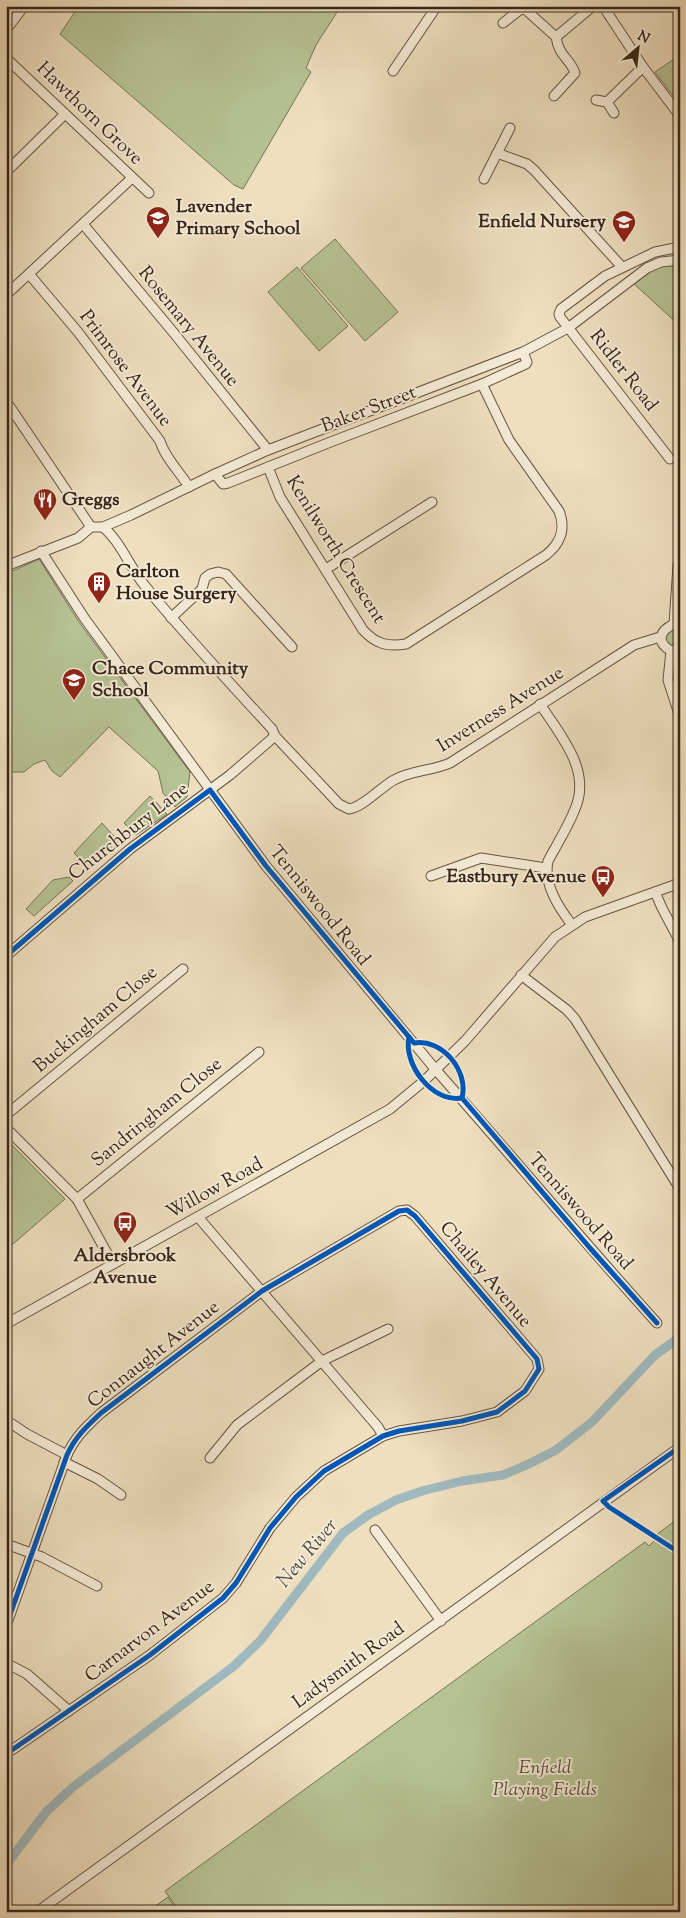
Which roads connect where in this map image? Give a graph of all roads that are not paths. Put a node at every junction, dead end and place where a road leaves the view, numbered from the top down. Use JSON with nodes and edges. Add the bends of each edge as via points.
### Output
{"nodes":[{"id":1,"x":24,"y":6,"type":"edge"},
{"id":2,"x":438,"y":6,"type":"edge"},
{"id":3,"x":594,"y":6,"type":"edge"},
{"id":4,"x":603,"y":6,"type":"edge"},
{"id":5,"x":503,"y":23,"type":"dead end"},
{"id":6,"x":6,"y":30,"type":"edge"},
{"id":7,"x":556,"y":37,"type":"junction"},
{"id":8,"x":6,"y":58,"type":"edge"},
{"id":9,"x":643,"y":67,"type":"junction"},
{"id":10,"x":394,"y":71,"type":"dead end"},
{"id":11,"x":554,"y":96,"type":"dead end"},
{"id":12,"x":596,"y":100,"type":"dead end"},
{"id":13,"x":607,"y":102,"type":"junction"},
{"id":14,"x":614,"y":113,"type":"dead end"},
{"id":15,"x":65,"y":114,"type":"junction"},
{"id":16,"x":680,"y":116,"type":"edge"},
{"id":17,"x":510,"y":128,"type":"dead end"},
{"id":18,"x":497,"y":153,"type":"junction"},
{"id":19,"x":6,"y":172,"type":"edge"},
{"id":20,"x":132,"y":178,"type":"junction"},
{"id":21,"x":484,"y":179,"type":"dead end"},
{"id":22,"x":149,"y":193,"type":"dead end"},
{"id":23,"x":83,"y":224,"type":"junction"},
{"id":24,"x":680,"y":247,"type":"edge"},
{"id":25,"x":680,"y":260,"type":"edge"},
{"id":26,"x":622,"y":267,"type":"junction"},
{"id":27,"x":29,"y":274,"type":"junction"},
{"id":28,"x":6,"y":295,"type":"edge"},
{"id":29,"x":568,"y":328,"type":"junction"},
{"id":30,"x":523,"y":352,"type":"junction"},
{"id":31,"x":482,"y":384,"type":"junction"},
{"id":32,"x":7,"y":402,"type":"edge"},
{"id":33,"x":268,"y":450,"type":"junction"},
{"id":34,"x":670,"y":459,"type":"dead end"},
{"id":35,"x":268,"y":467,"type":"junction"},
{"id":36,"x":215,"y":474,"type":"junction"},
{"id":37,"x":189,"y":487,"type":"junction"},
{"id":38,"x":432,"y":502,"type":"dead end"},
{"id":39,"x":91,"y":527,"type":"junction"},
{"id":40,"x":103,"y":527,"type":"junction"},
{"id":41,"x":41,"y":552,"type":"junction"},
{"id":42,"x":678,"y":565,"type":"dead end"},
{"id":43,"x":6,"y":566,"type":"edge"},
{"id":44,"x":326,"y":569,"type":"junction"},
{"id":45,"x":171,"y":618,"type":"junction"},
{"id":46,"x":677,"y":626,"type":"edge"},
{"id":47,"x":660,"y":637,"type":"junction"},
{"id":48,"x":292,"y":647,"type":"dead end"},
{"id":49,"x":680,"y":647,"type":"edge"},
{"id":50,"x":671,"y":651,"type":"junction"},
{"id":51,"x":540,"y":704,"type":"junction"},
{"id":52,"x":680,"y":717,"type":"edge"},
{"id":53,"x":273,"y":733,"type":"junction"},
{"id":54,"x":210,"y":790,"type":"junction"},
{"id":55,"x":546,"y":868,"type":"junction"},
{"id":56,"x":431,"y":876,"type":"dead end"},
{"id":57,"x":680,"y":883,"type":"edge"},
{"id":58,"x":655,"y":892,"type":"junction"},
{"id":59,"x":572,"y":925,"type":"junction"},
{"id":60,"x":680,"y":942,"type":"edge"},
{"id":61,"x":6,"y":956,"type":"edge"},
{"id":62,"x":183,"y":969,"type":"dead end"},
{"id":63,"x":521,"y":975,"type":"junction"},
{"id":64,"x":259,"y":1052,"type":"dead end"},
{"id":65,"x":436,"y":1070,"type":"junction"},
{"id":66,"x":6,"y":1115,"type":"edge"},
{"id":67,"x":6,"y":1128,"type":"edge"},
{"id":68,"x":680,"y":1189,"type":"edge"},
{"id":69,"x":76,"y":1199,"type":"junction"},
{"id":70,"x":399,"y":1211,"type":"joint"},
{"id":71,"x":198,"y":1218,"type":"junction"},
{"id":72,"x":113,"y":1264,"type":"junction"},
{"id":73,"x":262,"y":1291,"type":"junction"},
{"id":74,"x":657,"y":1323,"type":"dead end"},
{"id":75,"x":6,"y":1324,"type":"edge"},
{"id":76,"x":388,"y":1329,"type":"dead end"},
{"id":77,"x":322,"y":1361,"type":"junction"},
{"id":78,"x":539,"y":1369,"type":"joint"},
{"id":79,"x":6,"y":1420,"type":"edge"},
{"id":80,"x":383,"y":1436,"type":"junction"},
{"id":81,"x":680,"y":1447,"type":"edge"},
{"id":82,"x":210,"y":1458,"type":"dead end"},
{"id":83,"x":65,"y":1459,"type":"junction"},
{"id":84,"x":121,"y":1495,"type":"dead end"},
{"id":85,"x":376,"y":1530,"type":"dead end"},
{"id":86,"x":6,"y":1544,"type":"edge"},
{"id":87,"x":32,"y":1552,"type":"junction"},
{"id":88,"x":98,"y":1586,"type":"dead end"},
{"id":89,"x":440,"y":1621,"type":"junction"},
{"id":90,"x":6,"y":1626,"type":"edge"},
{"id":91,"x":6,"y":1663,"type":"edge"},
{"id":92,"x":69,"y":1711,"type":"junction"},
{"id":93,"x":6,"y":1754,"type":"edge"},
{"id":94,"x":37,"y":1912,"type":"edge"}],
"edges":[{"from":1,"to":6,"type":"street"},
{"from":2,"to":10,"type":"street"},
{"from":3,"to":7,"type":"street"},
{"from":4,"to":9,"type":"street"},
{"from":5,"to":7,"type":"street","via":[[521,9],[526,10]]},
{"from":7,"to":11,"type":"street","via":[[561,55],[575,73]]},
{"from":8,"to":15,"type":"street","name":"Hawthorn Grove"},
{"from":9,"to":13,"type":"street"},
{"from":9,"to":16,"type":"street"},
{"from":12,"to":13,"type":"street"},
{"from":13,"to":14,"type":"street"},
{"from":15,"to":19,"type":"street"},
{"from":15,"to":20,"type":"street","name":"Hawthorn Grove"},
{"from":17,"to":18,"type":"street"},
{"from":18,"to":21,"type":"street"},
{"from":18,"to":26,"type":"street","via":[[527,164],[534,170]]},
{"from":20,"to":22,"type":"street","name":"Hawthorn Grove"},
{"from":20,"to":23,"type":"street"},
{"from":23,"to":27,"type":"street"},
{"from":23,"to":33,"type":"street","name":"Rosemary Avenue"},
{"from":24,"to":26,"type":"street","via":[[655,252]]},
{"from":25,"to":29,"type":"street","name":"Baker Street","via":[[661,262],[647,268]]},
{"from":26,"to":29,"type":"street","via":[[560,311],[560,317]]},
{"from":27,"to":28,"type":"street"},
{"from":27,"to":37,"type":"street","name":"Primrose Avenue","via":[[78,332],[160,441]]},
{"from":29,"to":30,"type":"street","name":"Baker Street"},
{"from":29,"to":34,"type":"street","name":"Ridler Road"},
{"from":30,"to":31,"type":"street","name":"Baker Street","via":[[526,364]]},
{"from":30,"to":33,"type":"street","name":"Baker Street"},
{"from":31,"to":35,"type":"street","name":"Baker Street"},
{"from":31,"to":44,"type":"street","name":"Kenilworth Crescent","via":[[510,440],[559,511],[563,528],[553,550],[406,644],[394,646],[371,639],[363,630]]},
{"from":32,"to":39,"type":"street"},
{"from":33,"to":36,"type":"street","name":"Baker Street"},
{"from":35,"to":36,"type":"street","name":"Baker Street","via":[[223,484]]},
{"from":35,"to":44,"type":"street","name":"Kenilworth Crescent","via":[[280,497]]},
{"from":36,"to":37,"type":"street","name":"Baker Street"},
{"from":37,"to":40,"type":"street","name":"Baker Street"},
{"from":38,"to":44,"type":"street"},
{"from":39,"to":40,"type":"street","name":"Baker Street"},
{"from":39,"to":41,"type":"street","via":[[78,538]]},
{"from":40,"to":45,"type":"street"},
{"from":41,"to":43,"type":"street"},
{"from":41,"to":54,"type":"street","name":"Tenniswood Road","via":[[85,619]]},
{"from":42,"to":46,"type":"street"},
{"from":45,"to":48,"type":"street","via":[[202,589],[205,578],[218,572],[226,574]]},
{"from":45,"to":53,"type":"street"},
{"from":46,"to":47,"type":"street","name":"Inverness Avenue"},
{"from":47,"to":50,"type":"street"},
{"from":47,"to":51,"type":"street","name":"Inverness Avenue","via":[[634,646]]},
{"from":49,"to":50,"type":"street"},
{"from":50,"to":52,"type":"street","via":[[668,680]]},
{"from":51,"to":53,"type":"street","name":"Inverness Avenue","via":[[450,763],[437,769],[404,775],[349,809],[339,804]]},
{"from":51,"to":55,"type":"street","via":[[570,750],[578,768],[580,784],[576,808]]},
{"from":53,"to":54,"type":"street","name":"Churchbury Lane"},
{"from":54,"to":61,"type":"street","name":"Churchbury Lane","via":[[130,849]]},
{"from":54,"to":65,"type":"street","name":"Tenniswood Road","via":[[266,866]]},
{"from":55,"to":56,"type":"street","via":[[480,858]]},
{"from":55,"to":59,"type":"street","via":[[554,899]]},
{"from":57,"to":58,"type":"street","name":"Willow Road"},
{"from":58,"to":59,"type":"street","name":"Willow Road","via":[[585,917]]},
{"from":58,"to":60,"type":"street"},
{"from":59,"to":63,"type":"street","name":"Willow Road","via":[[555,938]]},
{"from":62,"to":66,"type":"street","name":"Buckingham Close"},
{"from":63,"to":65,"type":"street","name":"Willow Road"},
{"from":63,"to":68,"type":"street","via":[[576,1019]]},
{"from":64,"to":69,"type":"street","name":"Sandringham Close"},
{"from":65,"to":71,"type":"street","name":"Willow Road","via":[[390,1109]]},
{"from":65,"to":74,"type":"street","name":"Tenniswood Road"},
{"from":67,"to":69,"type":"street"},
{"from":69,"to":72,"type":"street"},
{"from":70,"to":73,"type":"street","name":"Connaught Avenue"},
{"from":70,"to":78,"type":"street","name":"Chailey Avenue","via":[[407,1210],[415,1216],[537,1359]]},
{"from":71,"to":72,"type":"street","name":"Willow Road"},
{"from":71,"to":73,"type":"street"},
{"from":72,"to":75,"type":"street","name":"Willow Road"},
{"from":73,"to":77,"type":"street"},
{"from":73,"to":83,"type":"street","name":"Connaught Avenue","via":[[101,1413],[82,1430]]},
{"from":76,"to":77,"type":"street"},
{"from":77,"to":80,"type":"street"},
{"from":77,"to":82,"type":"street","via":[[237,1425]]},
{"from":78,"to":80,"type":"street","name":"Carnarvon Avenue","via":[[525,1390],[497,1412],[462,1421],[412,1427]]},
{"from":79,"to":83,"type":"street"},
{"from":80,"to":92,"type":"street","name":"Carnarvon Avenue","via":[[313,1480],[270,1528],[236,1583],[206,1614]]},
{"from":81,"to":89,"type":"street","name":"Ladysmith Road"},
{"from":83,"to":84,"type":"street"},
{"from":83,"to":87,"type":"street","name":"Connaught Avenue"},
{"from":85,"to":89,"type":"street"},
{"from":86,"to":87,"type":"street"},
{"from":87,"to":88,"type":"street"},
{"from":87,"to":90,"type":"street","name":"Connaught Avenue"},
{"from":89,"to":94,"type":"street","name":"Ladysmith Road"},
{"from":91,"to":92,"type":"street","via":[[42,1685]]},
{"from":92,"to":93,"type":"street","name":"Carnarvon Avenue"}]}
